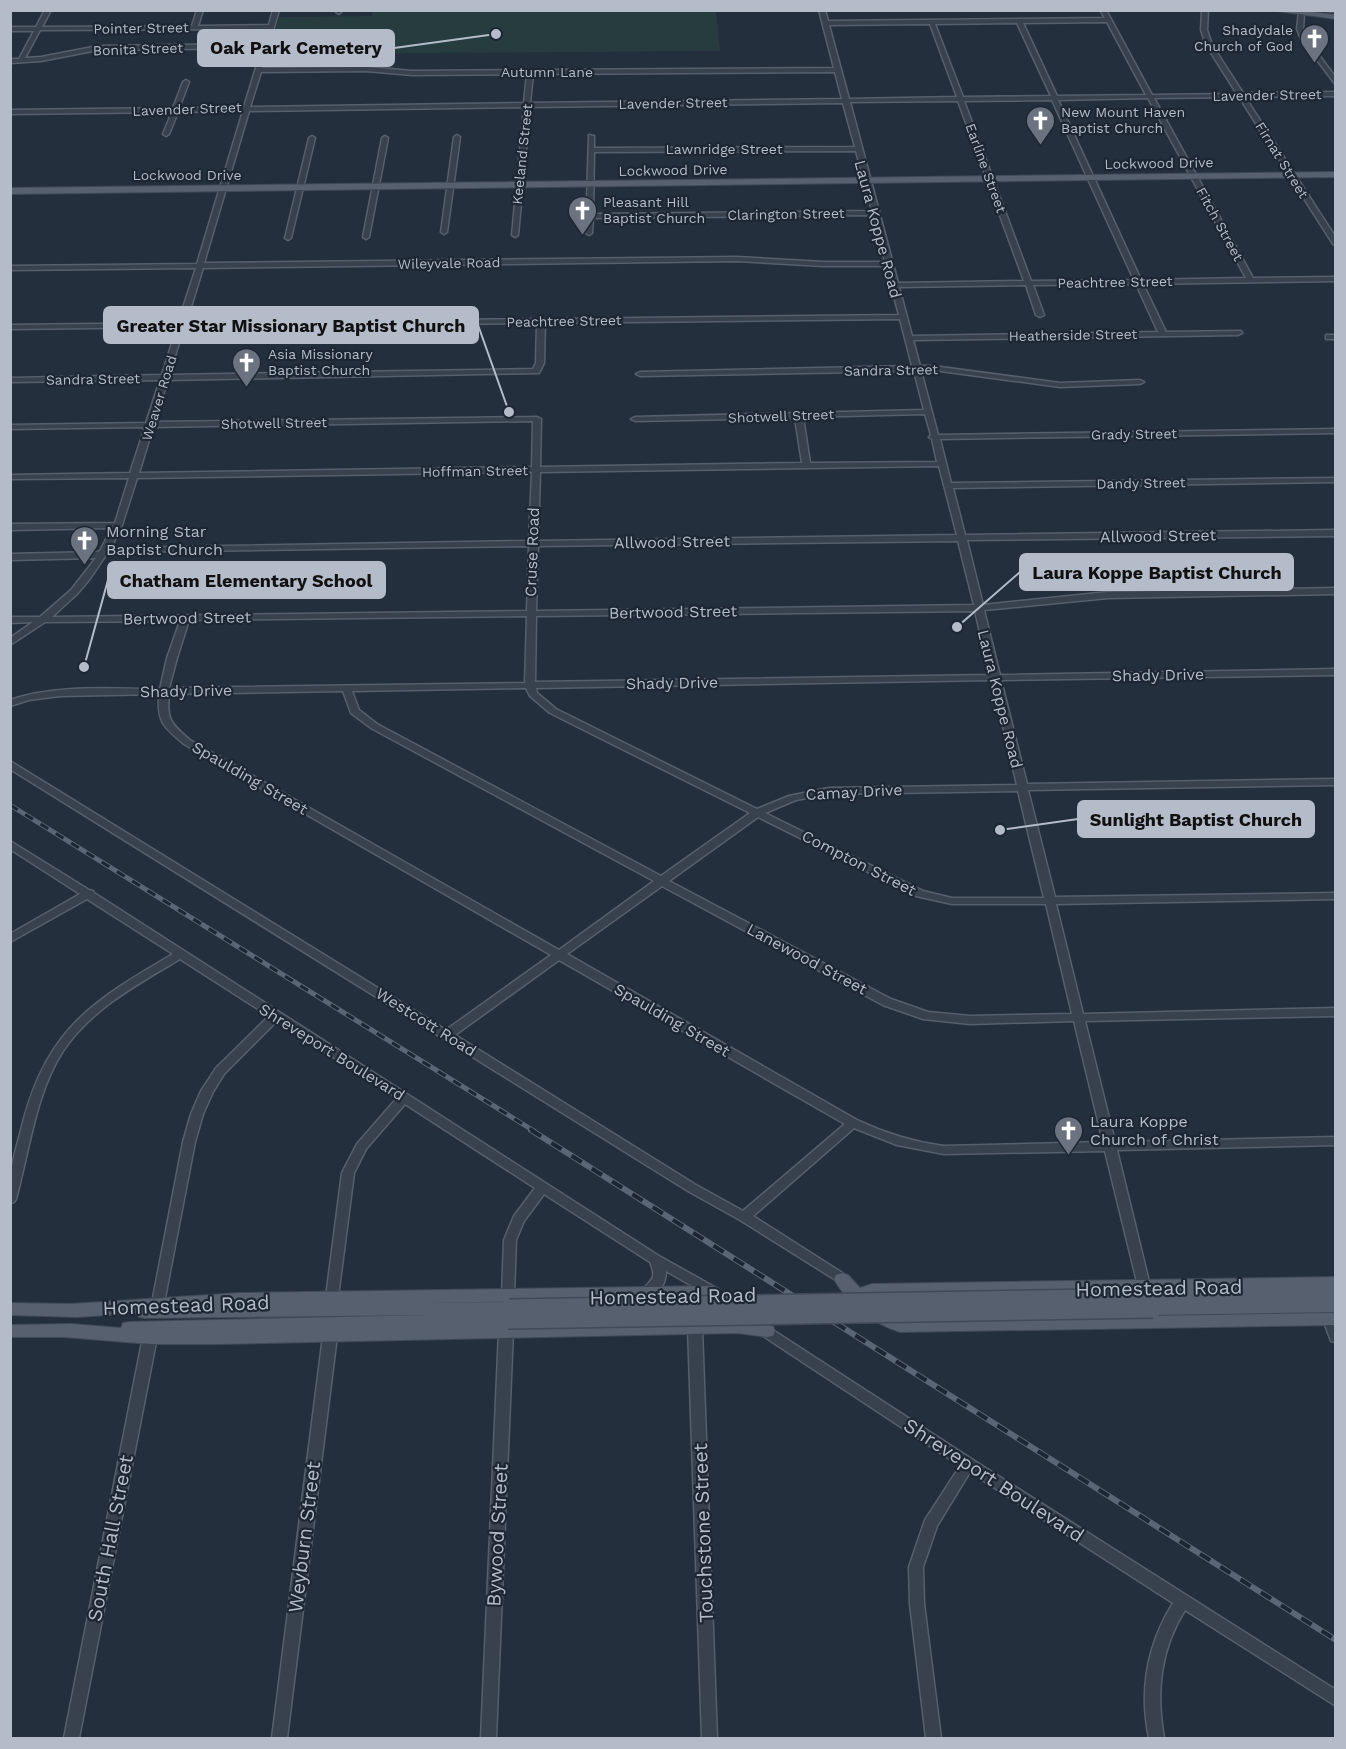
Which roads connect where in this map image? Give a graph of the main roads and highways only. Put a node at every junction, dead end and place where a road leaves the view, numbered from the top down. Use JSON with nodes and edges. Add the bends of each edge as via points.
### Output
{"nodes":[{"id":1,"x":1273,"y":10,"type":"edge"},
{"id":2,"x":1335,"y":17,"type":"edge"},
{"id":3,"x":1335,"y":172,"type":"edge"},
{"id":4,"x":14,"y":189,"type":"edge"},
{"id":5,"x":842,"y":1279,"type":"road end"},
{"id":6,"x":1335,"y":1283,"type":"edge"},
{"id":7,"x":712,"y":1292,"type":"road end"},
{"id":8,"x":866,"y":1294,"type":"junction"},
{"id":9,"x":1335,"y":1294,"type":"edge"},
{"id":10,"x":1149,"y":1297,"type":"junction"},
{"id":11,"x":10,"y":1309,"type":"edge"},
{"id":12,"x":68,"y":1311,"type":"junction"},
{"id":13,"x":508,"y":1313,"type":"junction"},
{"id":14,"x":1334,"y":1315,"type":"edge"},
{"id":15,"x":63,"y":1330,"type":"junction"},
{"id":16,"x":10,"y":1331,"type":"edge"},
{"id":17,"x":767,"y":1331,"type":"road end"}],
"edges":[{"from":1,"to":2,"type":"main road"},
{"from":3,"to":4,"type":"main road","name":"Lockwood Drive"},
{"from":5,"to":8,"type":"main road"},
{"from":6,"to":10,"type":"main road"},
{"from":7,"to":13,"type":"main road","via":[[647,1292]]},
{"from":8,"to":10,"type":"main road"},
{"from":8,"to":14,"type":"main road","via":[[887,1321],[900,1326]]},
{"from":9,"to":10,"type":"main road","name":"Homestead Road"},
{"from":10,"to":13,"type":"main road","name":"Homestead Road","bridge":true},
{"from":10,"to":14,"type":"main road","name":"Homestead Road"},
{"from":11,"to":12,"type":"main road","name":"Homestead Road"},
{"from":12,"to":13,"type":"main road","name":"Homestead Road"},
{"from":12,"to":13,"type":"main road","via":[[158,1303],[332,1297]]},
{"from":13,"to":15,"type":"main road","name":"Homestead Road"},
{"from":13,"to":15,"type":"main road","via":[[330,1336],[150,1337]]},
{"from":13,"to":17,"type":"main road","via":[[695,1328],[742,1322]]},
{"from":15,"to":16,"type":"main road","name":"Homestead Road"}]}
